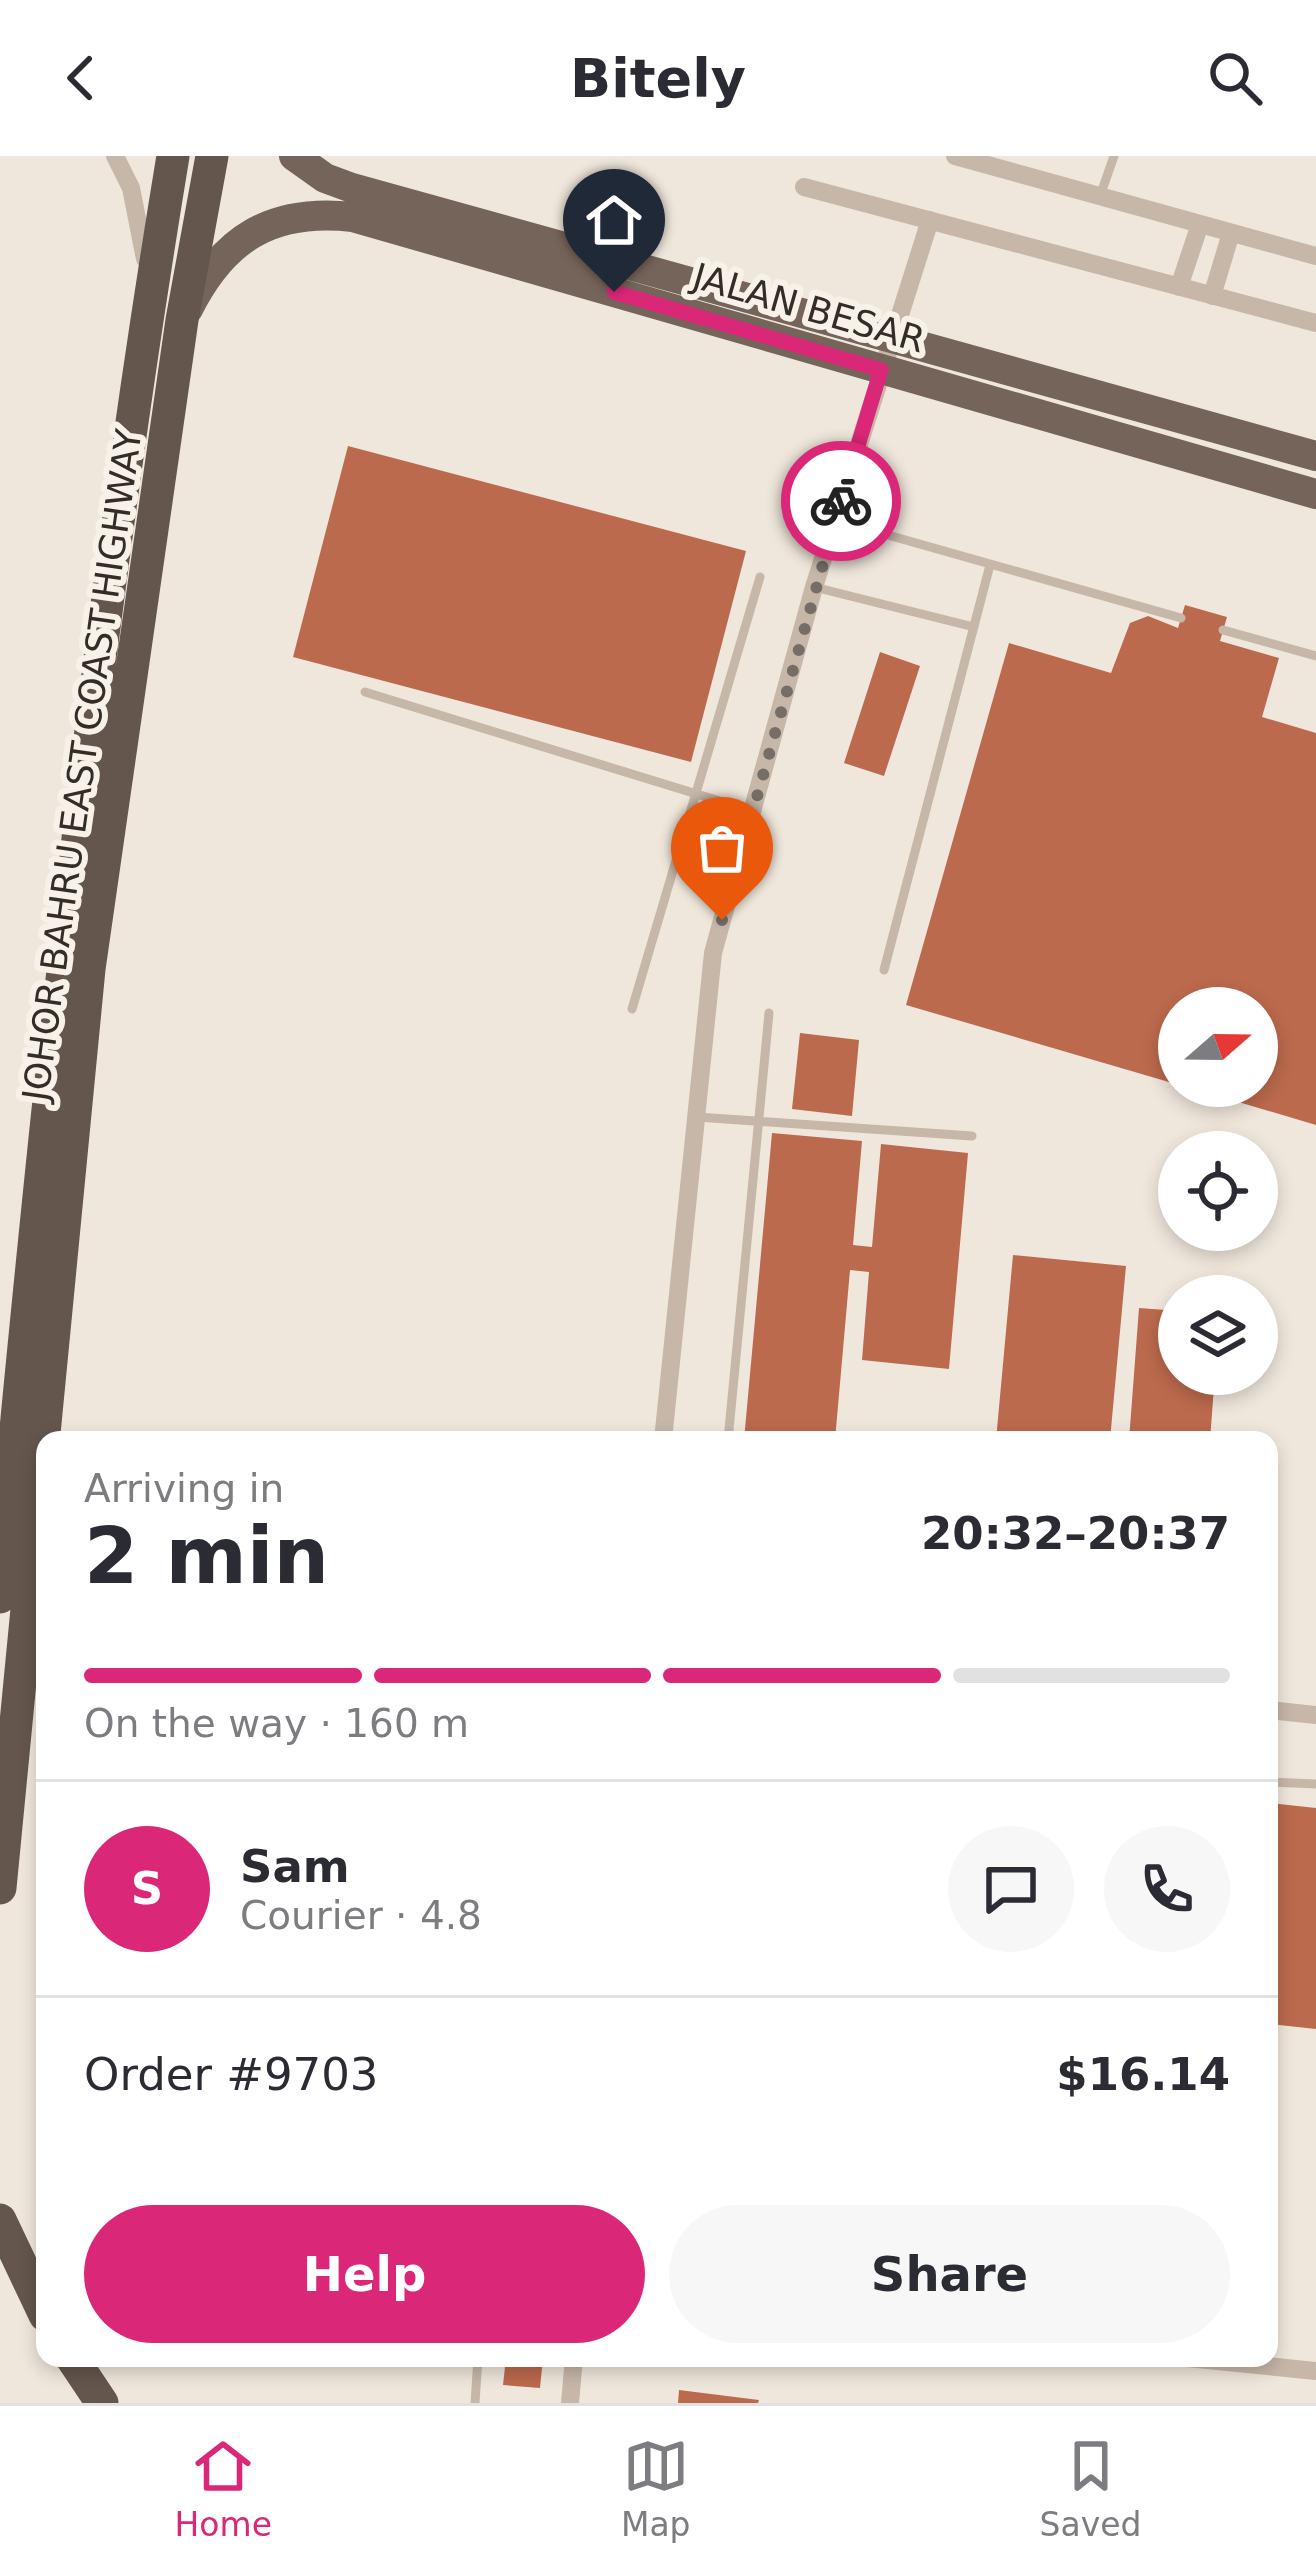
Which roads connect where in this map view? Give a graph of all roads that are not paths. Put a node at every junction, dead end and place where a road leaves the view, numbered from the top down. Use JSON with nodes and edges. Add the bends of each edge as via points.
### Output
{"nodes":[{"id":1,"x":115,"y":156,"type":"edge"},
{"id":2,"x":173,"y":156,"type":"edge"},
{"id":3,"x":212,"y":156,"type":"edge"},
{"id":4,"x":294,"y":156,"type":"edge"},
{"id":5,"x":955,"y":156,"type":"edge"},
{"id":6,"x":1114,"y":156,"type":"edge"},
{"id":7,"x":804,"y":187,"type":"dead end"},
{"id":8,"x":1100,"y":196,"type":"junction"},
{"id":9,"x":931,"y":220,"type":"junction"},
{"id":10,"x":1200,"y":224,"type":"junction"},
{"id":11,"x":1231,"y":233,"type":"junction"},
{"id":12,"x":1316,"y":256,"type":"edge"},
{"id":13,"x":1179,"y":287,"type":"junction"},
{"id":14,"x":1212,"y":296,"type":"junction"},
{"id":15,"x":182,"y":320,"type":"junction"},
{"id":16,"x":145,"y":323,"type":"junction"},
{"id":17,"x":1316,"y":323,"type":"edge"},
{"id":18,"x":892,"y":335,"type":"junction"},
{"id":19,"x":881,"y":370,"type":"junction"},
{"id":20,"x":1316,"y":456,"type":"edge"},
{"id":21,"x":1316,"y":494,"type":"edge"},
{"id":22,"x":835,"y":520,"type":"junction"},
{"id":23,"x":990,"y":565,"type":"junction"},
{"id":24,"x":760,"y":577,"type":"dead end"},
{"id":25,"x":814,"y":587,"type":"junction"},
{"id":26,"x":1181,"y":618,"type":"dead end"},
{"id":27,"x":974,"y":627,"type":"junction"},
{"id":28,"x":1223,"y":630,"type":"dead end"},
{"id":29,"x":1316,"y":656,"type":"edge"},
{"id":30,"x":365,"y":692,"type":"dead end"},
{"id":31,"x":694,"y":793,"type":"junction"},
{"id":32,"x":752,"y":811,"type":"junction"},
{"id":33,"x":884,"y":970,"type":"dead end"},
{"id":34,"x":632,"y":1009,"type":"dead end"},
{"id":35,"x":769,"y":1012,"type":"dead end"},
{"id":36,"x":697,"y":1117,"type":"junction"},
{"id":37,"x":758,"y":1121,"type":"junction"},
{"id":38,"x":971,"y":1136,"type":"dead end"},
{"id":39,"x":44,"y":1431,"type":"edge"},
{"id":40,"x":664,"y":1431,"type":"edge"},
{"id":41,"x":729,"y":1431,"type":"edge"},
{"id":42,"x":36,"y":1516,"type":"edge"},
{"id":43,"x":0,"y":1597,"type":"edge"},
{"id":44,"x":1278,"y":1711,"type":"edge"},
{"id":45,"x":1316,"y":1715,"type":"edge"},
{"id":46,"x":1278,"y":1782,"type":"edge"},
{"id":47,"x":1316,"y":1784,"type":"edge"},
{"id":48,"x":0,"y":1888,"type":"edge"},
{"id":49,"x":0,"y":2220,"type":"edge"},
{"id":50,"x":36,"y":2296,"type":"edge"},
{"id":51,"x":78,"y":2367,"type":"edge"},
{"id":52,"x":477,"y":2367,"type":"edge"},
{"id":53,"x":573,"y":2367,"type":"edge"},
{"id":54,"x":1276,"y":2367,"type":"edge"},
{"id":55,"x":1316,"y":2371,"type":"edge"},
{"id":56,"x":102,"y":2403,"type":"edge"},
{"id":57,"x":475,"y":2403,"type":"edge"},
{"id":58,"x":570,"y":2403,"type":"edge"}],
"edges":[{"from":1,"to":16,"type":"street","via":[[145,244]]},
{"from":2,"to":16,"type":"highway","name":"JOHOR BAHRU EAST COAST HIGHWAY"},
{"from":3,"to":15,"type":"highway","name":"JOHOR BAHRU EAST COAST HIGHWAY"},
{"from":4,"to":18,"type":"main road","name":"JALAN BESAR","via":[[352,188]]},
{"from":5,"to":8,"type":"street"},
{"from":6,"to":8,"type":"lane"},
{"from":7,"to":9,"type":"street"},
{"from":8,"to":10,"type":"street"},
{"from":9,"to":13,"type":"street"},
{"from":9,"to":18,"type":"street"},
{"from":10,"to":11,"type":"street"},
{"from":10,"to":13,"type":"street"},
{"from":11,"to":12,"type":"street"},
{"from":11,"to":14,"type":"street"},
{"from":13,"to":14,"type":"street"},
{"from":14,"to":17,"type":"street"},
{"from":15,"to":19,"type":"main road","name":"JALAN BESAR","via":[[202,281],[241,241],[266,224],[317,213]]},
{"from":15,"to":39,"type":"highway","name":"JOHOR BAHRU EAST COAST HIGHWAY","via":[[89,969]]},
{"from":16,"to":43,"type":"highway","name":"JOHOR BAHRU EAST COAST HIGHWAY"},
{"from":18,"to":19,"type":"street"},
{"from":18,"to":20,"type":"main road","name":"JALAN BESAR"},
{"from":19,"to":21,"type":"main road","name":"JALAN BESAR"},
{"from":19,"to":22,"type":"street"},
{"from":22,"to":23,"type":"lane"},
{"from":22,"to":25,"type":"street"},
{"from":23,"to":26,"type":"lane"},
{"from":23,"to":27,"type":"lane"},
{"from":24,"to":31,"type":"lane"},
{"from":25,"to":27,"type":"lane"},
{"from":25,"to":32,"type":"street"},
{"from":27,"to":33,"type":"lane"},
{"from":28,"to":29,"type":"lane"},
{"from":30,"to":31,"type":"lane"},
{"from":31,"to":32,"type":"lane"},
{"from":31,"to":34,"type":"lane"},
{"from":32,"to":36,"type":"street","via":[[713,952]]},
{"from":35,"to":37,"type":"lane"},
{"from":36,"to":37,"type":"lane"},
{"from":36,"to":40,"type":"street"},
{"from":37,"to":38,"type":"lane"},
{"from":37,"to":41,"type":"lane"},
{"from":42,"to":48,"type":"highway","name":"JOHOR BAHRU EAST COAST HIGHWAY"},
{"from":44,"to":45,"type":"street"},
{"from":46,"to":47,"type":"lane"},
{"from":49,"to":50,"type":"highway"},
{"from":51,"to":56,"type":"highway"},
{"from":52,"to":57,"type":"lane"},
{"from":53,"to":58,"type":"street"},
{"from":54,"to":55,"type":"street"}]}
